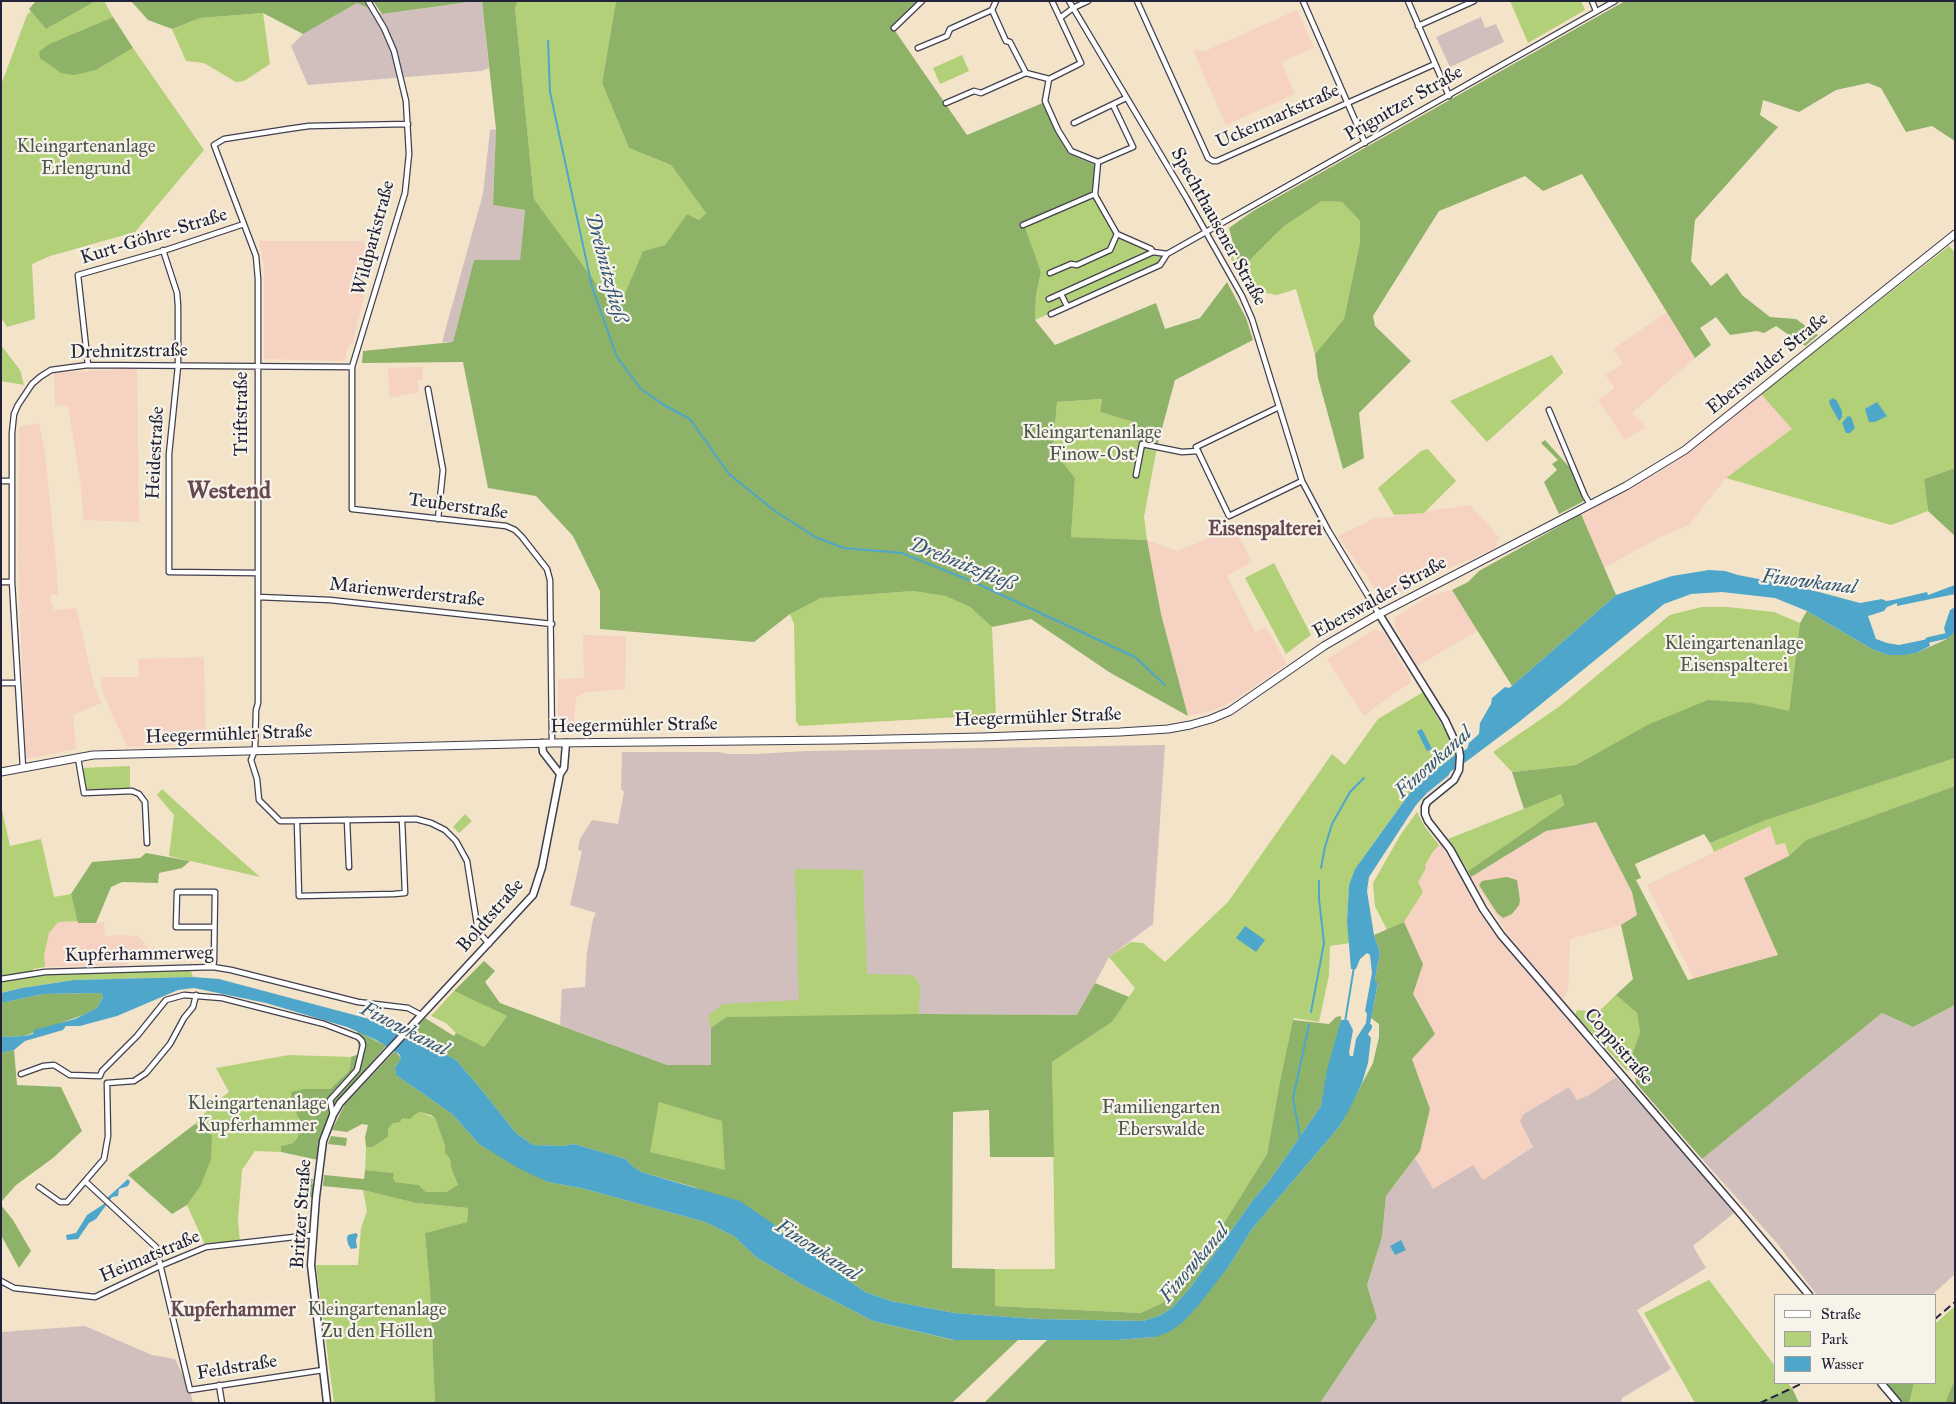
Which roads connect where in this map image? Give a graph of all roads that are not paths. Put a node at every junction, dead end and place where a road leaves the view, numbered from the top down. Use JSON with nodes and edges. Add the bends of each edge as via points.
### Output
{"nodes":[{"id":1,"x":368,"y":1,"type":"edge"},
{"id":2,"x":922,"y":1,"type":"edge"},
{"id":3,"x":996,"y":1,"type":"edge"},
{"id":4,"x":1052,"y":1,"type":"edge"},
{"id":5,"x":1069,"y":1,"type":"edge"},
{"id":6,"x":1088,"y":1,"type":"edge"},
{"id":7,"x":1137,"y":1,"type":"edge"},
{"id":8,"x":1303,"y":1,"type":"edge"},
{"id":9,"x":1408,"y":1,"type":"edge"},
{"id":10,"x":1474,"y":1,"type":"edge"},
{"id":11,"x":1592,"y":1,"type":"edge"},
{"id":12,"x":1615,"y":1,"type":"edge"},
{"id":13,"x":1073,"y":8,"type":"junction"},
{"id":14,"x":992,"y":10,"type":"junction"},
{"id":15,"x":1596,"y":11,"type":"junction"},
{"id":16,"x":1060,"y":18,"type":"junction"},
{"id":17,"x":1418,"y":26,"type":"junction"},
{"id":18,"x":894,"y":28,"type":"dead end"},
{"id":19,"x":918,"y":48,"type":"dead end"},
{"id":20,"x":1435,"y":64,"type":"junction"},
{"id":21,"x":1026,"y":73,"type":"junction"},
{"id":22,"x":1049,"y":79,"type":"junction"},
{"id":23,"x":1449,"y":96,"type":"junction"},
{"id":24,"x":1126,"y":98,"type":"junction"},
{"id":25,"x":946,"y":103,"type":"dead end"},
{"id":26,"x":1348,"y":103,"type":"junction"},
{"id":27,"x":1113,"y":106,"type":"junction"},
{"id":28,"x":1074,"y":123,"type":"dead end"},
{"id":29,"x":408,"y":124,"type":"junction"},
{"id":30,"x":1365,"y":143,"type":"junction"},
{"id":31,"x":1098,"y":162,"type":"junction"},
{"id":32,"x":1095,"y":194,"type":"junction"},
{"id":33,"x":244,"y":224,"type":"junction"},
{"id":34,"x":1023,"y":225,"type":"dead end"},
{"id":35,"x":1207,"y":233,"type":"junction"},
{"id":36,"x":1117,"y":234,"type":"junction"},
{"id":37,"x":1955,"y":234,"type":"edge"},
{"id":38,"x":163,"y":250,"type":"junction"},
{"id":39,"x":1153,"y":252,"type":"junction"},
{"id":40,"x":1167,"y":254,"type":"junction"},
{"id":41,"x":1050,"y":273,"type":"dead end"},
{"id":42,"x":1061,"y":294,"type":"junction"},
{"id":43,"x":1049,"y":299,"type":"dead end"},
{"id":44,"x":1067,"y":306,"type":"junction"},
{"id":45,"x":1051,"y":314,"type":"dead end"},
{"id":46,"x":88,"y":365,"type":"junction"},
{"id":47,"x":178,"y":366,"type":"junction"},
{"id":48,"x":257,"y":367,"type":"junction"},
{"id":49,"x":352,"y":367,"type":"junction"},
{"id":50,"x":428,"y":388,"type":"dead end"},
{"id":51,"x":1279,"y":407,"type":"junction"},
{"id":52,"x":1549,"y":410,"type":"dead end"},
{"id":53,"x":1197,"y":449,"type":"junction"},
{"id":54,"x":1136,"y":475,"type":"dead end"},
{"id":55,"x":1,"y":481,"type":"edge"},
{"id":56,"x":12,"y":481,"type":"junction"},
{"id":57,"x":1302,"y":481,"type":"junction"},
{"id":58,"x":1590,"y":504,"type":"junction"},
{"id":59,"x":352,"y":509,"type":"joint"},
{"id":60,"x":438,"y":519,"type":"junction"},
{"id":61,"x":258,"y":573,"type":"junction"},
{"id":62,"x":1,"y":582,"type":"edge"},
{"id":63,"x":12,"y":582,"type":"junction"},
{"id":64,"x":258,"y":597,"type":"junction"},
{"id":65,"x":1379,"y":614,"type":"junction"},
{"id":66,"x":552,"y":624,"type":"junction"},
{"id":67,"x":1,"y":683,"type":"edge"},
{"id":68,"x":17,"y":683,"type":"junction"},
{"id":69,"x":1190,"y":725,"type":"joint"},
{"id":70,"x":542,"y":743,"type":"junction"},
{"id":71,"x":552,"y":743,"type":"junction"},
{"id":72,"x":566,"y":743,"type":"junction"},
{"id":73,"x":256,"y":750,"type":"junction"},
{"id":74,"x":78,"y":758,"type":"junction"},
{"id":75,"x":23,"y":768,"type":"junction"},
{"id":76,"x":1,"y":772,"type":"edge"},
{"id":77,"x":560,"y":774,"type":"junction"},
{"id":78,"x":402,"y":819,"type":"junction"},
{"id":79,"x":347,"y":820,"type":"junction"},
{"id":80,"x":296,"y":822,"type":"junction"},
{"id":81,"x":148,"y":843,"type":"dead end"},
{"id":82,"x":349,"y":867,"type":"dead end"},
{"id":83,"x":214,"y":927,"type":"junction"},
{"id":84,"x":489,"y":944,"type":"junction"},
{"id":85,"x":214,"y":967,"type":"junction"},
{"id":86,"x":1,"y":979,"type":"edge"},
{"id":87,"x":196,"y":995,"type":"junction"},
{"id":88,"x":421,"y":1015,"type":"junction"},
{"id":89,"x":410,"y":1028,"type":"joint"},
{"id":90,"x":21,"y":1074,"type":"dead end"},
{"id":91,"x":100,"y":1076,"type":"junction"},
{"id":92,"x":107,"y":1083,"type":"junction"},
{"id":93,"x":333,"y":1115,"type":"junction"},
{"id":94,"x":85,"y":1181,"type":"junction"},
{"id":95,"x":39,"y":1187,"type":"dead end"},
{"id":96,"x":312,"y":1235,"type":"junction"},
{"id":97,"x":160,"y":1266,"type":"junction"},
{"id":98,"x":2,"y":1284,"type":"edge"},
{"id":99,"x":1808,"y":1294,"type":"edge"},
{"id":100,"x":323,"y":1370,"type":"junction"},
{"id":101,"x":1882,"y":1384,"type":"edge"},
{"id":102,"x":219,"y":1385,"type":"junction"},
{"id":103,"x":222,"y":1403,"type":"edge"},
{"id":104,"x":327,"y":1403,"type":"edge"},
{"id":105,"x":1898,"y":1403,"type":"edge"}],
"edges":[{"from":1,"to":29,"type":"street","name":"Wildparkstraße","via":[[394,51]]},
{"from":2,"to":18,"type":"street"},
{"from":3,"to":14,"type":"street"},
{"from":4,"to":16,"type":"street"},
{"from":5,"to":13,"type":"street","name":"Spechthausener Straße"},
{"from":6,"to":13,"type":"street"},
{"from":7,"to":26,"type":"street","name":"Uckermarkstraße","via":[[1208,158],[1213,161]]},
{"from":8,"to":26,"type":"street"},
{"from":9,"to":17,"type":"street"},
{"from":10,"to":17,"type":"street"},
{"from":11,"to":15,"type":"street"},
{"from":12,"to":15,"type":"street","name":"Prignitzer Straße"},
{"from":13,"to":16,"type":"street"},
{"from":13,"to":24,"type":"street","name":"Spechthausener Straße"},
{"from":14,"to":19,"type":"street","via":[[950,29],[947,36]]},
{"from":14,"to":21,"type":"street"},
{"from":15,"to":23,"type":"street","name":"Prignitzer Straße"},
{"from":16,"to":22,"type":"street","via":[[1081,63]]},
{"from":17,"to":20,"type":"street"},
{"from":20,"to":23,"type":"street"},
{"from":20,"to":26,"type":"street","name":"Uckermarkstraße"},
{"from":21,"to":22,"type":"street"},
{"from":21,"to":25,"type":"street","via":[[981,93],[974,91]]},
{"from":22,"to":31,"type":"street","via":[[1046,101],[1058,130],[1071,151]]},
{"from":23,"to":30,"type":"street","name":"Prignitzer Straße"},
{"from":24,"to":27,"type":"street"},
{"from":24,"to":35,"type":"street","name":"Spechthausener Straße"},
{"from":26,"to":30,"type":"street"},
{"from":27,"to":28,"type":"street"},
{"from":27,"to":31,"type":"street","via":[[1133,147]]},
{"from":29,"to":33,"type":"street","name":"Triftstraße","via":[[295,128],[224,139],[214,145]]},
{"from":29,"to":49,"type":"street","name":"Wildparkstraße","via":[[405,194]]},
{"from":30,"to":35,"type":"street","name":"Prignitzer Straße"},
{"from":31,"to":32,"type":"street"},
{"from":32,"to":34,"type":"street"},
{"from":32,"to":36,"type":"street"},
{"from":33,"to":38,"type":"street","name":"Kurt-Göhre-Straße"},
{"from":33,"to":48,"type":"street","name":"Triftstraße","via":[[256,256]]},
{"from":35,"to":40,"type":"street","name":"Prignitzer Straße"},
{"from":35,"to":51,"type":"street","name":"Spechthausener Straße","via":[[1249,311]]},
{"from":36,"to":39,"type":"street","via":[[1151,248]]},
{"from":36,"to":41,"type":"street","via":[[1110,250],[1078,265],[1071,264]]},
{"from":37,"to":58,"type":"main road","name":"Eberswalder Straße","via":[[1706,435],[1645,475]]},
{"from":38,"to":46,"type":"street","name":"Kurt-Göhre-Straße","via":[[78,276]]},
{"from":38,"to":47,"type":"street","name":"Heidestraße","via":[[177,294]]},
{"from":39,"to":40,"type":"street"},
{"from":39,"to":42,"type":"street"},
{"from":40,"to":44,"type":"street","name":"Prignitzer Straße","via":[[1160,266]]},
{"from":42,"to":43,"type":"street"},
{"from":42,"to":44,"type":"street"},
{"from":44,"to":45,"type":"street","name":"Prignitzer Straße"},
{"from":46,"to":47,"type":"street","name":"Drehnitzstraße"},
{"from":46,"to":56,"type":"street","name":"Drehnitzstraße","via":[[51,370],[40,376],[24,395],[14,414]]},
{"from":47,"to":48,"type":"street","name":"Drehnitzstraße"},
{"from":47,"to":61,"type":"street","name":"Heidestraße","via":[[168,454],[169,572]]},
{"from":48,"to":49,"type":"street","name":"Drehnitzstraße"},
{"from":48,"to":61,"type":"street","name":"Triftstraße"},
{"from":49,"to":59,"type":"street","name":"Wildparkstraße"},
{"from":50,"to":60,"type":"street","via":[[443,470]]},
{"from":51,"to":53,"type":"street"},
{"from":51,"to":57,"type":"street","name":"Spechthausener Straße"},
{"from":52,"to":58,"type":"street"},
{"from":53,"to":54,"type":"street","via":[[1182,452],[1142,444]]},
{"from":53,"to":57,"type":"street","via":[[1229,516]]},
{"from":55,"to":56,"type":"street"},
{"from":56,"to":63,"type":"street","name":"Drehnitzstraße"},
{"from":57,"to":65,"type":"street","name":"Spechthausener Straße"},
{"from":58,"to":65,"type":"main road","name":"Eberswalder Straße"},
{"from":59,"to":60,"type":"street","name":"Teuberstraße"},
{"from":60,"to":66,"type":"street","name":"Teuberstraße","via":[[506,526],[515,530],[547,569]]},
{"from":61,"to":64,"type":"street","name":"Triftstraße"},
{"from":62,"to":63,"type":"street"},
{"from":63,"to":68,"type":"street","name":"Drehnitzstraße"},
{"from":64,"to":66,"type":"street","name":"Marienwerderstraße","via":[[330,600]]},
{"from":64,"to":73,"type":"street","name":"Triftstraße"},
{"from":65,"to":69,"type":"main road","name":"Eberswalder Straße","via":[[1324,646],[1240,705]]},
{"from":65,"to":99,"type":"main road","name":"Coppistraße","via":[[1445,720],[1459,750],[1459,770],[1454,780],[1432,797],[1425,807],[1428,821],[1450,849],[1477,899],[1501,935]]},
{"from":66,"to":71,"type":"street","name":"Teuberstraße"},
{"from":67,"to":68,"type":"street"},
{"from":68,"to":75,"type":"street","name":"Drehnitzstraße"},
{"from":69,"to":72,"type":"main road","name":"Heegermühler Straße","via":[[1120,732],[962,737]]},
{"from":70,"to":71,"type":"main road","name":"Heegermühler Straße"},
{"from":70,"to":73,"type":"main road","name":"Heegermühler Straße"},
{"from":70,"to":77,"type":"main road","via":[[543,752]]},
{"from":71,"to":72,"type":"main road","name":"Heegermühler Straße"},
{"from":72,"to":77,"type":"main road","name":"Boldtstraße","via":[[564,768]]},
{"from":73,"to":74,"type":"main road","name":"Heegermühler Straße"},
{"from":73,"to":80,"type":"street","name":"Triftstraße","via":[[251,760],[258,800],[280,822]]},
{"from":74,"to":75,"type":"main road","name":"Heegermühler Straße"},
{"from":74,"to":81,"type":"street","via":[[84,793],[132,791],[139,794],[145,802]]},
{"from":75,"to":76,"type":"main road","name":"Heegermühler Straße"},
{"from":77,"to":84,"type":"main road","name":"Boldtstraße","via":[[536,890]]},
{"from":78,"to":79,"type":"street","name":"Triftstraße"},
{"from":78,"to":80,"type":"street","via":[[405,893],[299,896]]},
{"from":78,"to":84,"type":"street","name":"Triftstraße","via":[[416,819],[435,825],[456,841],[469,868],[478,931]]},
{"from":79,"to":80,"type":"street","name":"Triftstraße"},
{"from":79,"to":82,"type":"street"},
{"from":83,"to":83,"type":"street","via":[[215,892],[177,892],[176,927]]},
{"from":83,"to":85,"type":"street"},
{"from":84,"to":88,"type":"main road","name":"Boldtstraße"},
{"from":85,"to":86,"type":"street","name":"Kupferhammerweg","via":[[39,972]]},
{"from":85,"to":88,"type":"street","name":"Kupferhammerweg","via":[[358,1002],[408,1008]]},
{"from":87,"to":91,"type":"street","via":[[184,994],[166,1000]]},
{"from":87,"to":92,"type":"street","via":[[193,1007],[170,1044],[146,1074],[134,1081]]},
{"from":87,"to":93,"type":"street","via":[[249,1004],[324,1024],[358,1037],[363,1046],[357,1070],[330,1100]]},
{"from":88,"to":89,"type":"main road","name":"Boldtstraße"},
{"from":89,"to":93,"type":"main road","name":"Britzer Straße","via":[[340,1103]]},
{"from":90,"to":91,"type":"street","via":[[54,1065],[70,1075]]},
{"from":91,"to":92,"type":"street"},
{"from":92,"to":94,"type":"street","via":[[108,1136],[104,1159]]},
{"from":93,"to":96,"type":"main road","name":"Britzer Straße","via":[[323,1141]]},
{"from":94,"to":95,"type":"street","via":[[64,1203]]},
{"from":94,"to":97,"type":"street","name":"Feldstraße","via":[[156,1248]]},
{"from":96,"to":97,"type":"street","name":"Heimatstraße","via":[[206,1247]]},
{"from":96,"to":100,"type":"main road","name":"Britzer Straße","via":[[311,1265]]},
{"from":97,"to":98,"type":"street","name":"Heimatstraße","via":[[95,1297]]},
{"from":97,"to":102,"type":"street","name":"Feldstraße","via":[[190,1390]]},
{"from":100,"to":102,"type":"street","name":"Feldstraße"},
{"from":100,"to":104,"type":"main road","name":"Britzer Straße"},
{"from":101,"to":105,"type":"main road"},
{"from":102,"to":103,"type":"street"}]}
